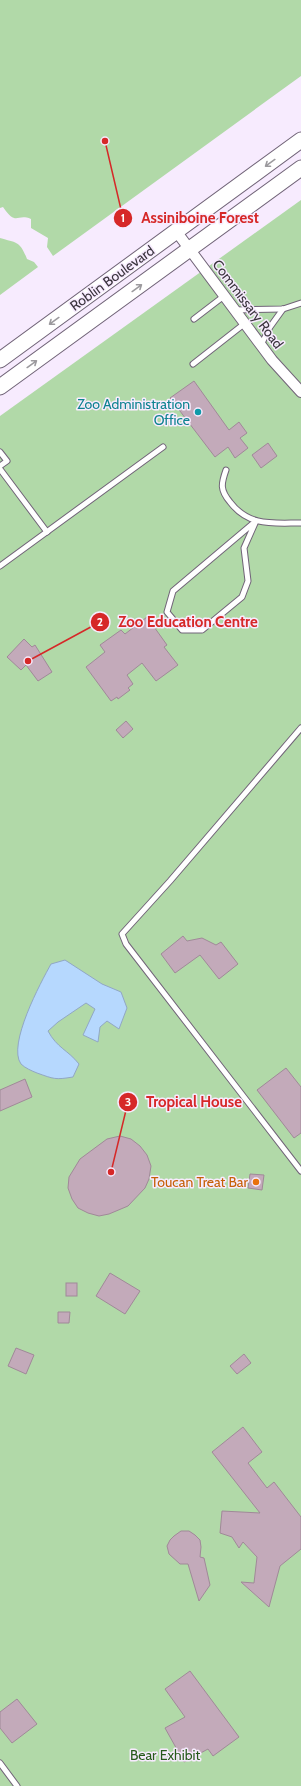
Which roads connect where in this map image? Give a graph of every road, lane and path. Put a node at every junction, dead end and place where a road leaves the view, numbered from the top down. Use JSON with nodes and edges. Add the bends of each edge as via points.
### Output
{"nodes":[{"id":1,"x":301,"y":140,"type":"edge"},
{"id":2,"x":301,"y":168,"type":"edge"},
{"id":3,"x":176,"y":231,"type":"junction"},
{"id":4,"x":189,"y":249,"type":"junction"},
{"id":5,"x":224,"y":296,"type":"junction"},
{"id":6,"x":301,"y":303,"type":"edge"},
{"id":7,"x":283,"y":308,"type":"junction"},
{"id":8,"x":234,"y":310,"type":"junction"},
{"id":9,"x":194,"y":319,"type":"dead end"},
{"id":10,"x":244,"y":324,"type":"junction"},
{"id":11,"x":261,"y":345,"type":"junction"},
{"id":12,"x":0,"y":360,"type":"edge"},
{"id":13,"x":193,"y":364,"type":"dead end"},
{"id":14,"x":0,"y":387,"type":"edge"},
{"id":15,"x":301,"y":392,"type":"edge"},
{"id":16,"x":163,"y":447,"type":"dead end"},
{"id":17,"x":0,"y":452,"type":"edge"},
{"id":18,"x":0,"y":467,"type":"edge"},
{"id":19,"x":226,"y":470,"type":"dead end"},
{"id":20,"x":256,"y":521,"type":"junction"},
{"id":21,"x":301,"y":523,"type":"edge"},
{"id":22,"x":47,"y":532,"type":"junction"},
{"id":23,"x":0,"y":566,"type":"edge"},
{"id":24,"x":301,"y":728,"type":"edge"},
{"id":25,"x":301,"y":1171,"type":"edge"},
{"id":26,"x":0,"y":1763,"type":"edge"},
{"id":27,"x":17,"y":1786,"type":"edge"}],
"edges":[{"from":1,"to":3,"type":"main road","name":"Roblin Boulevard","one_way":true},
{"from":2,"to":4,"type":"main road","name":"Roblin Boulevard"},
{"from":3,"to":4,"type":"street","name":"Commissary Road"},
{"from":3,"to":12,"type":"main road","name":"Roblin Boulevard","one_way":true},
{"from":4,"to":5,"type":"street","name":"Commissary Road"},
{"from":14,"to":4,"type":"main road","name":"Roblin Boulevard","one_way":true},
{"from":5,"to":8,"type":"street","name":"Commissary Road"},
{"from":5,"to":9,"type":"lane"},
{"from":6,"to":7,"type":"lane"},
{"from":7,"to":8,"type":"lane"},
{"from":7,"to":11,"type":"lane"},
{"from":8,"to":10,"type":"street","name":"Commissary Road"},
{"from":10,"to":11,"type":"street","name":"Commissary Road"},
{"from":10,"to":13,"type":"lane"},
{"from":11,"to":15,"type":"street","name":"Commissary Road","via":[[283,374]]},
{"from":16,"to":22,"type":"lane"},
{"from":17,"to":18,"type":"lane","via":[[7,461]]},
{"from":18,"to":22,"type":"lane"},
{"from":19,"to":20,"type":"lane","via":[[221,485],[223,492],[236,510]]},
{"from":20,"to":20,"type":"lane","via":[[173,591],[167,612],[182,630],[202,630],[242,597],[248,581],[244,548]]},
{"from":20,"to":21,"type":"lane"},
{"from":22,"to":23,"type":"lane"},
{"from":24,"to":25,"type":"lane","via":[[122,934],[126,944]]},
{"from":26,"to":27,"type":"lane"}]}
